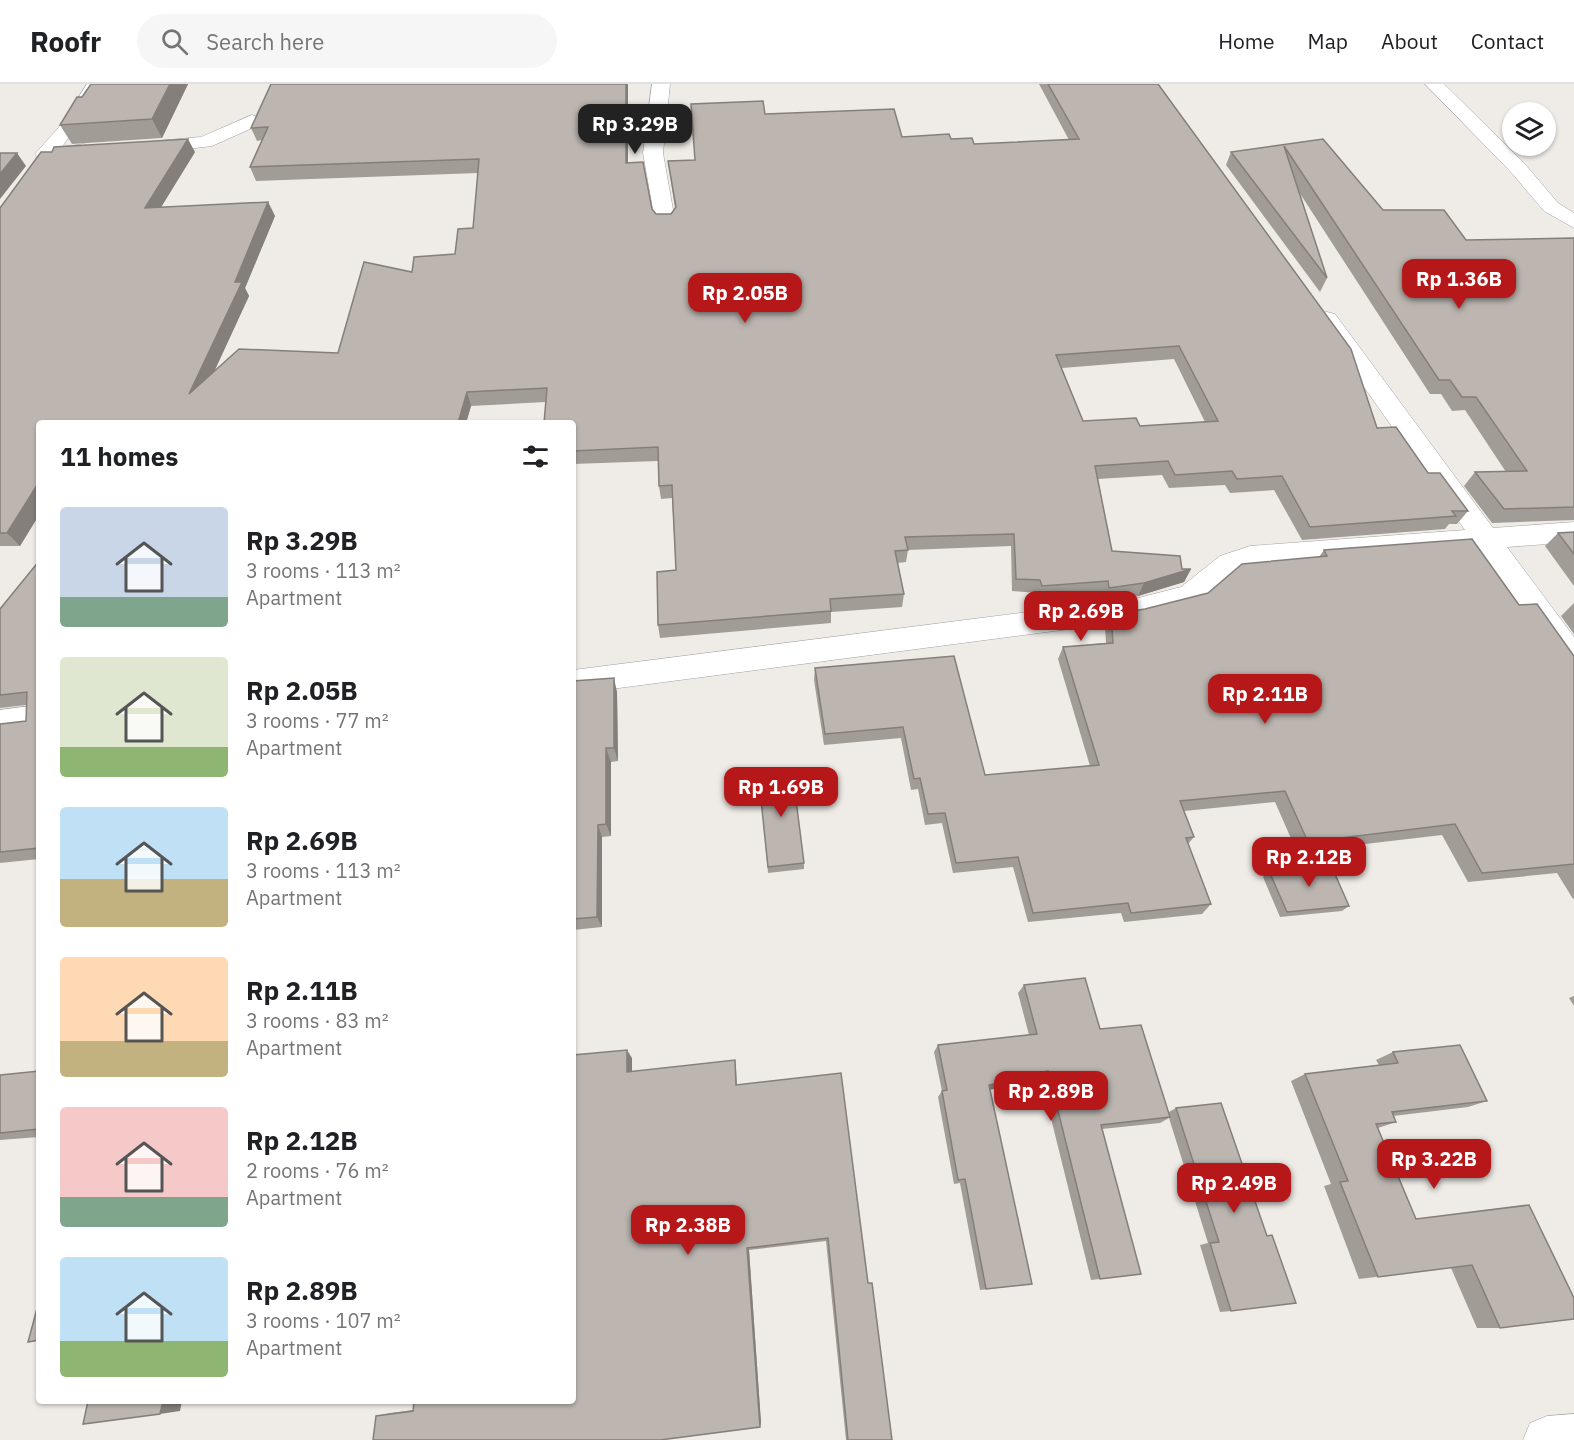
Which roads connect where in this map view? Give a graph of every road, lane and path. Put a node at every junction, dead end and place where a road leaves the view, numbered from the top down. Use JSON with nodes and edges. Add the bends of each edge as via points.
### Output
{"nodes":[{"id":1,"x":96,"y":84,"type":"edge"},
{"id":2,"x":661,"y":84,"type":"edge"},
{"id":3,"x":1434,"y":84,"type":"edge"},
{"id":4,"x":252,"y":121,"type":"edge"},
{"id":5,"x":131,"y":148,"type":"edge"},
{"id":6,"x":98,"y":149,"type":"edge"},
{"id":7,"x":45,"y":154,"type":"junction"},
{"id":8,"x":32,"y":172,"type":"edge"},
{"id":9,"x":665,"y":221,"type":"edge"},
{"id":10,"x":1574,"y":222,"type":"edge"},
{"id":11,"x":1316,"y":304,"type":"edge"},
{"id":12,"x":1574,"y":532,"type":"edge"},
{"id":13,"x":1485,"y":538,"type":"junction"},
{"id":14,"x":1574,"y":660,"type":"edge"},
{"id":15,"x":576,"y":682,"type":"edge"},
{"id":16,"x":36,"y":718,"type":"edge"},
{"id":17,"x":0,"y":723,"type":"edge"},
{"id":18,"x":1574,"y":1438,"type":"edge"},
{"id":19,"x":1547,"y":1440,"type":"edge"}],
"edges":[{"from":1,"to":7,"type":"street"},
{"from":2,"to":9,"type":"street","via":[[653,146]]},
{"from":3,"to":10,"type":"street","via":[[1559,215]]},
{"from":4,"to":5,"type":"street","via":[[206,142]]},
{"from":6,"to":7,"type":"street"},
{"from":7,"to":8,"type":"street"},
{"from":11,"to":13,"type":"street"},
{"from":12,"to":13,"type":"street"},
{"from":13,"to":14,"type":"street"},
{"from":13,"to":15,"type":"street","via":[[1250,556],[1230,563],[1190,596],[1138,609]]},
{"from":16,"to":17,"type":"street"},
{"from":18,"to":19,"type":"street"}]}
